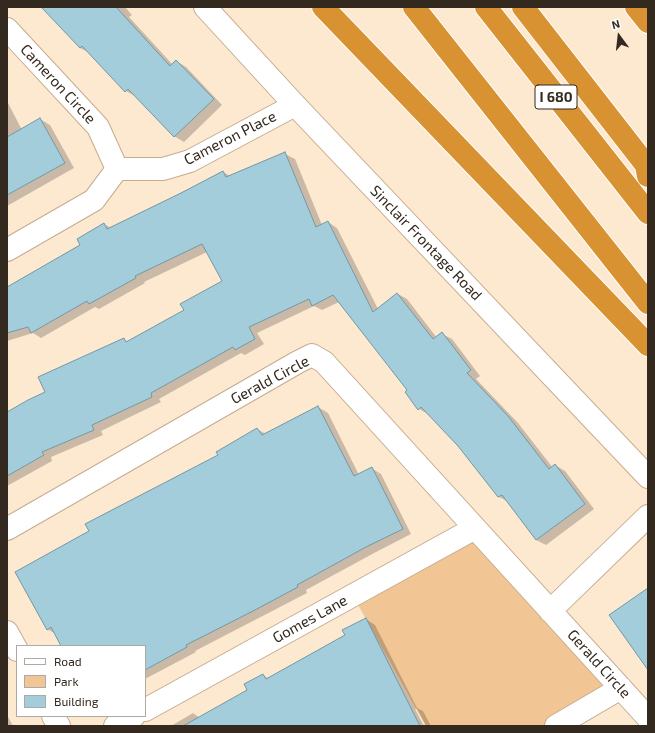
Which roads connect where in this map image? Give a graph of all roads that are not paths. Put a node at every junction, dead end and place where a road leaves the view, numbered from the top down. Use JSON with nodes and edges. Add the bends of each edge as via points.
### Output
{"nodes":[{"id":1,"x":205,"y":7,"type":"edge"},
{"id":2,"x":322,"y":7,"type":"edge"},
{"id":3,"x":414,"y":7,"type":"edge"},
{"id":4,"x":486,"y":7,"type":"edge"},
{"id":5,"x":523,"y":7,"type":"edge"},
{"id":6,"x":636,"y":7,"type":"edge"},
{"id":7,"x":648,"y":22,"type":"edge"},
{"id":8,"x":7,"y":29,"type":"edge"},
{"id":9,"x":295,"y":105,"type":"junction"},
{"id":10,"x":117,"y":169,"type":"junction"},
{"id":11,"x":648,"y":176,"type":"edge"},
{"id":12,"x":648,"y":213,"type":"edge"},
{"id":13,"x":7,"y":250,"type":"edge"},
{"id":14,"x":648,"y":303,"type":"edge"},
{"id":15,"x":648,"y":345,"type":"edge"},
{"id":16,"x":648,"y":477,"type":"edge"},
{"id":17,"x":648,"y":516,"type":"edge"},
{"id":18,"x":475,"y":528,"type":"junction"},
{"id":19,"x":7,"y":529,"type":"edge"},
{"id":20,"x":550,"y":611,"type":"junction"},
{"id":21,"x":7,"y":632,"type":"edge"},
{"id":22,"x":16,"y":648,"type":"edge"},
{"id":23,"x":621,"y":688,"type":"junction"},
{"id":24,"x":146,"y":709,"type":"edge"},
{"id":25,"x":54,"y":717,"type":"edge"},
{"id":26,"x":132,"y":717,"type":"edge"},
{"id":27,"x":648,"y":718,"type":"edge"},
{"id":28,"x":59,"y":726,"type":"edge"},
{"id":29,"x":116,"y":726,"type":"edge"},
{"id":30,"x":556,"y":726,"type":"edge"}],
"edges":[{"from":1,"to":9,"type":"street","name":"Sinclair Frontage Road"},
{"from":2,"to":15,"type":"highway"},
{"from":3,"to":14,"type":"highway"},
{"from":4,"to":12,"type":"highway","number":"I 680"},
{"from":5,"to":11,"type":"highway","number":"I 680","via":[[646,165]]},
{"from":6,"to":7,"type":"highway"},
{"from":8,"to":10,"type":"street","name":"Cameron Circle","via":[[98,128]]},
{"from":9,"to":10,"type":"street","name":"Cameron Place","via":[[190,160],[164,169]]},
{"from":9,"to":16,"type":"street","name":"Sinclair Frontage Road"},
{"from":10,"to":13,"type":"street","via":[[94,200]]},
{"from":17,"to":20,"type":"street"},
{"from":18,"to":19,"type":"street","name":"Gerald Circle","via":[[324,362],[312,355]]},
{"from":18,"to":20,"type":"street","name":"Gerald Circle"},
{"from":18,"to":24,"type":"street","name":"Gomes Lane"},
{"from":20,"to":23,"type":"street","name":"Gerald Circle"},
{"from":21,"to":22,"type":"street"},
{"from":23,"to":27,"type":"street","name":"Gerald Circle"},
{"from":23,"to":30,"type":"street"},
{"from":25,"to":28,"type":"street"},
{"from":26,"to":29,"type":"street"}]}
